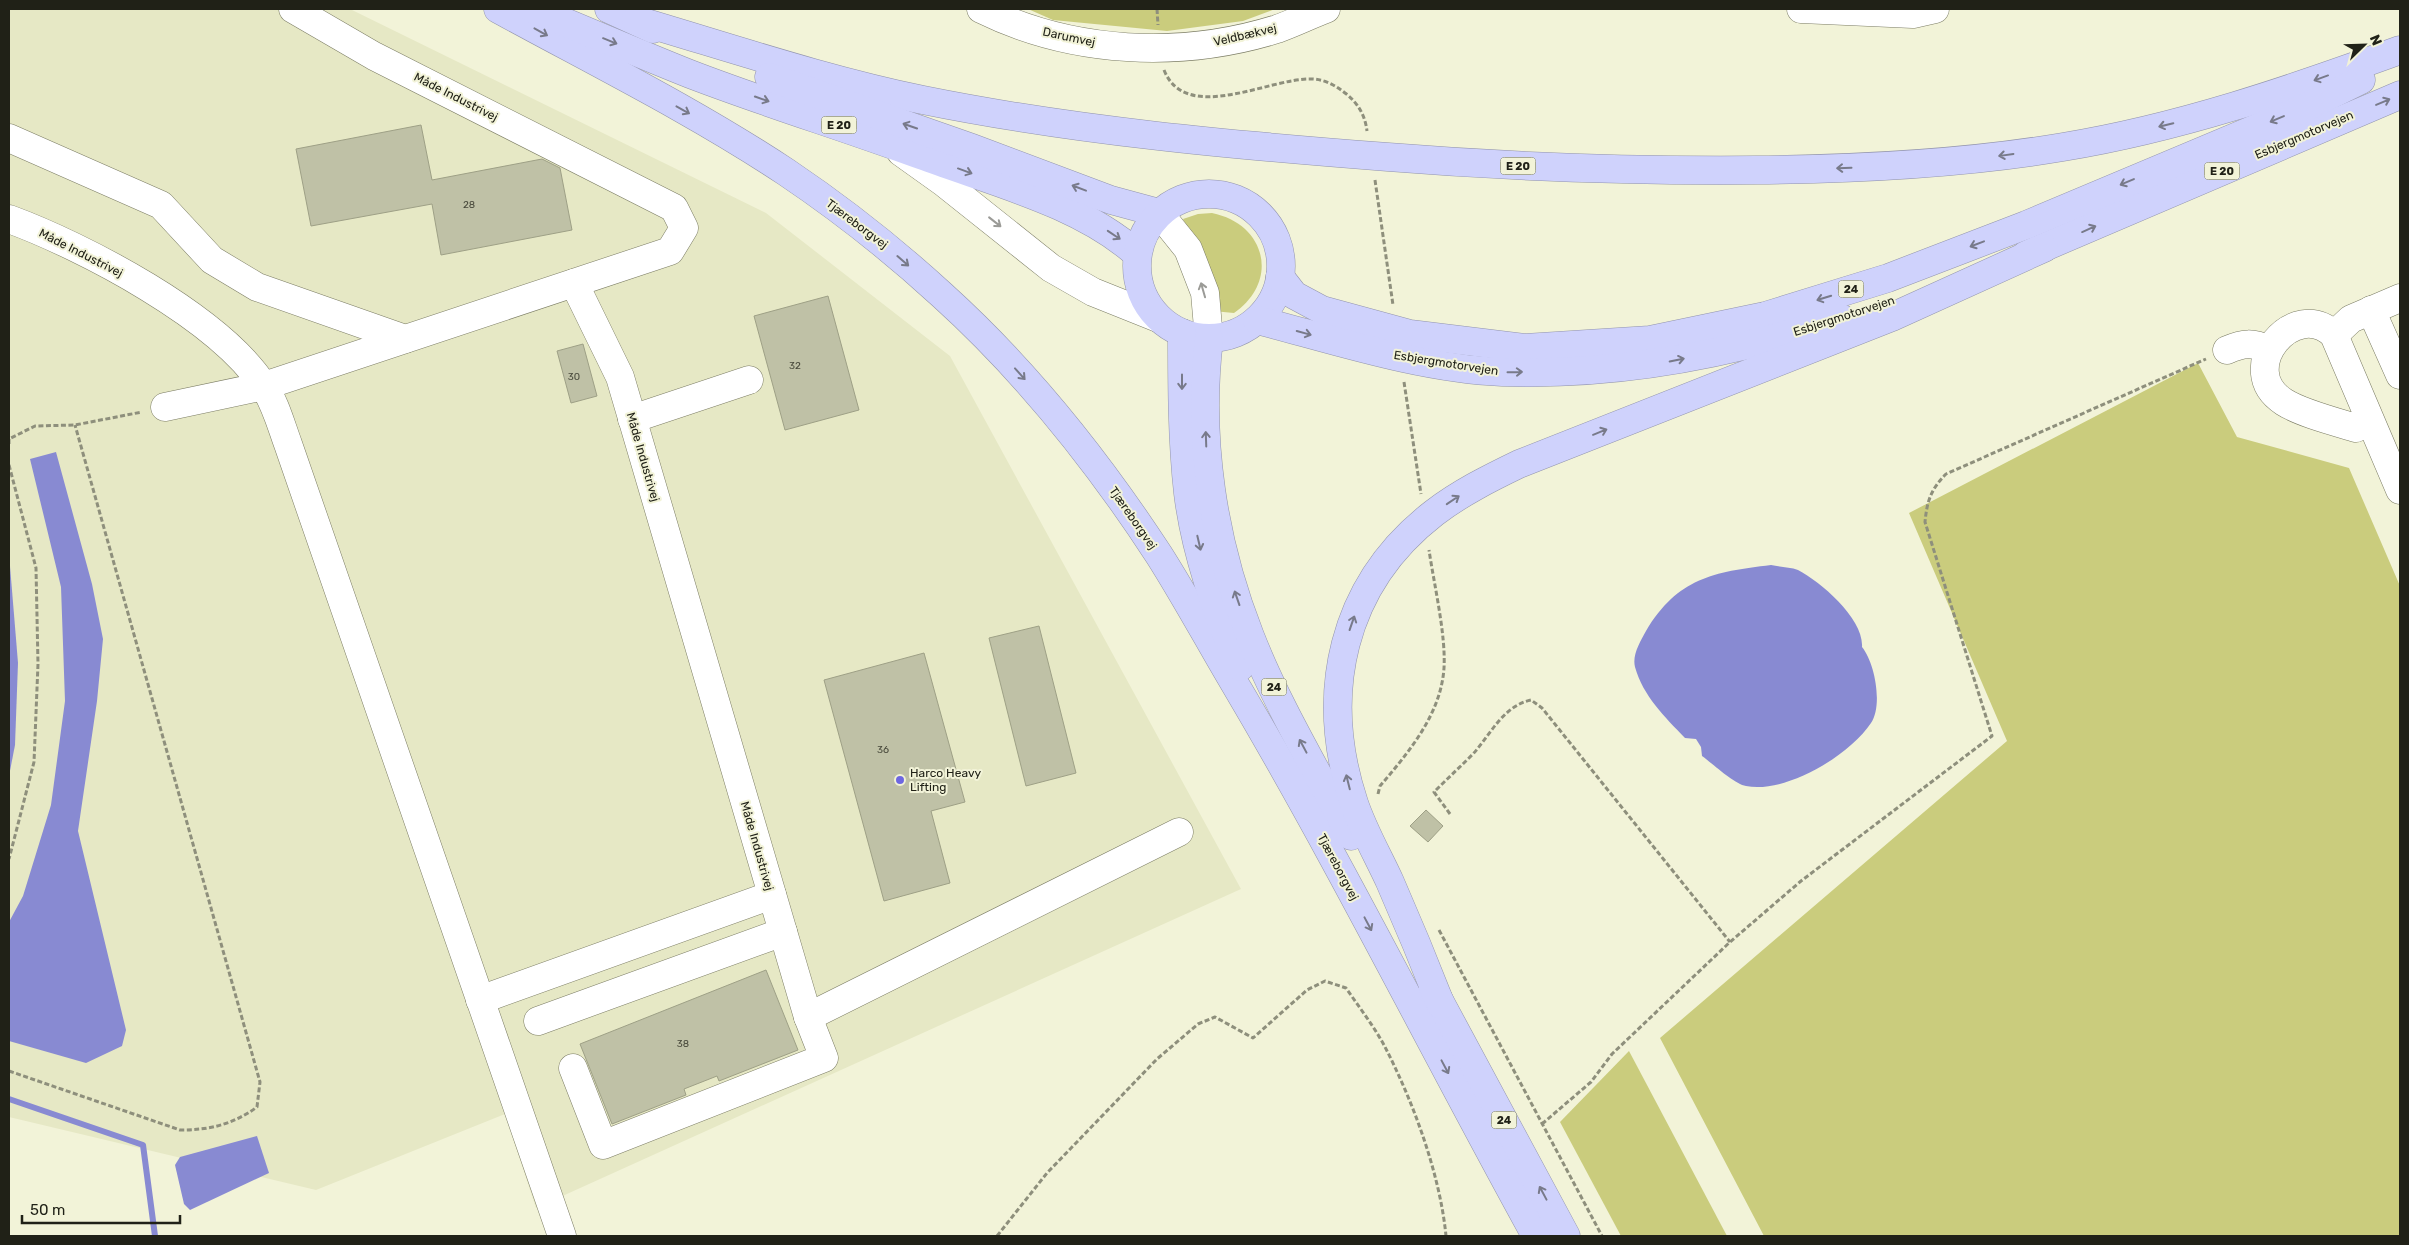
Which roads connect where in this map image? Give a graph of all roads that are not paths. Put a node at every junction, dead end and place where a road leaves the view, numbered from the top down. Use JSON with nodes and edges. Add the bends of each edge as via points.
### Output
{"nodes":[{"id":1,"x":293,"y":9,"type":"edge"},
{"id":2,"x":498,"y":9,"type":"edge"},
{"id":3,"x":533,"y":9,"type":"edge"},
{"id":4,"x":609,"y":9,"type":"edge"},
{"id":5,"x":982,"y":9,"type":"edge"},
{"id":6,"x":1326,"y":9,"type":"edge"},
{"id":7,"x":1801,"y":9,"type":"edge"},
{"id":8,"x":1935,"y":9,"type":"edge"},
{"id":9,"x":636,"y":20,"type":"junction"},
{"id":10,"x":1161,"y":48,"type":"joint"},
{"id":11,"x":2400,"y":50,"type":"edge"},
{"id":12,"x":2400,"y":61,"type":"edge"},
{"id":13,"x":2400,"y":95,"type":"edge"},
{"id":14,"x":9,"y":138,"type":"edge"},
{"id":15,"x":885,"y":141,"type":"junction"},
{"id":16,"x":1159,"y":213,"type":"junction"},
{"id":17,"x":9,"y":219,"type":"edge"},
{"id":18,"x":2044,"y":248,"type":"junction"},
{"id":19,"x":1137,"y":254,"type":"junction"},
{"id":20,"x":1280,"y":277,"type":"junction"},
{"id":21,"x":574,"y":283,"type":"junction"},
{"id":22,"x":2391,"y":307,"type":"edge"},
{"id":23,"x":1158,"y":318,"type":"junction"},
{"id":24,"x":1257,"y":320,"type":"junction"},
{"id":25,"x":1182,"y":334,"type":"junction"},
{"id":26,"x":2334,"y":335,"type":"junction"},
{"id":27,"x":1209,"y":338,"type":"junction"},
{"id":28,"x":405,"y":339,"type":"junction"},
{"id":29,"x":2227,"y":350,"type":"road end"},
{"id":30,"x":2268,"y":350,"type":"junction"},
{"id":31,"x":2400,"y":375,"type":"edge"},
{"id":32,"x":748,"y":380,"type":"dead end"},
{"id":33,"x":264,"y":386,"type":"junction"},
{"id":34,"x":165,"y":407,"type":"road end"},
{"id":35,"x":632,"y":419,"type":"junction"},
{"id":36,"x":2370,"y":420,"type":"junction"},
{"id":37,"x":2400,"y":490,"type":"edge"},
{"id":38,"x":1287,"y":773,"type":"junction"},
{"id":39,"x":1179,"y":832,"type":"dead end"},
{"id":40,"x":772,"y":895,"type":"junction"},
{"id":41,"x":783,"y":932,"type":"junction"},
{"id":42,"x":480,"y":1000,"type":"junction"},
{"id":43,"x":1442,"y":1005,"type":"junction"},
{"id":44,"x":808,"y":1017,"type":"junction"},
{"id":45,"x":538,"y":1020,"type":"dead end"},
{"id":46,"x":573,"y":1068,"type":"dead end"},
{"id":47,"x":562,"y":1236,"type":"edge"},
{"id":48,"x":1536,"y":1236,"type":"edge"},
{"id":49,"x":1566,"y":1236,"type":"edge"}],
"edges":[{"from":1,"to":21,"type":"street","name":"Måde Industrivej","via":[[374,56],[674,208],[684,228],[670,251]]},
{"from":2,"to":38,"type":"highway","name":"Tjæreborgvej","one_way":true,"via":[[709,124],[787,173],[889,249],[957,309],[1040,396],[1124,504],[1161,558]]},
{"from":3,"to":15,"type":"highway","number":"E 20","one_way":true,"via":[[691,74]]},
{"from":4,"to":9,"type":"highway","number":"E 20"},
{"from":5,"to":10,"type":"street","name":"Darumvej","via":[[1019,25],[1083,42]]},
{"from":6,"to":10,"type":"street","name":"Veldbækvej","via":[[1278,28],[1219,43]]},
{"from":7,"to":8,"type":"street","via":[[1913,14]]},
{"from":11,"to":9,"type":"highway","number":"E 20","one_way":true,"via":[[2271,96],[2189,120],[2065,147],[1890,166],[1635,170],[1461,163],[1271,148],[1049,121],[922,100]]},
{"from":16,"to":9,"type":"highway","number":"E 20","one_way":true,"via":[[1111,200],[700,53]]},
{"from":12,"to":20,"type":"highway","name":"Esbjergmotorvejen","number":"24","one_way":true,"via":[[2293,113],[2026,225],[1888,278],[1765,316],[1650,340],[1525,348],[1410,334],[1322,310],[1294,295]]},
{"from":18,"to":13,"type":"highway","name":"Esbjergmotorvejen","number":"E 20","one_way":true},
{"from":14,"to":28,"type":"street","via":[[161,205],[212,260],[257,287]]},
{"from":15,"to":19,"type":"highway","number":"E 20","one_way":true,"via":[[1056,205],[1100,226]]},
{"from":15,"to":23,"type":"street","one_way":true,"via":[[943,182],[1051,268],[1094,292]]},
{"from":16,"to":19,"type":"highway","via":[[1141,239]]},
{"from":16,"to":20,"type":"highway","via":[[1175,202],[1214,194],[1233,198],[1251,207],[1275,238],[1280,257]]},
{"from":27,"to":16,"type":"street","one_way":true,"via":[[1205,292],[1188,250]]},
{"from":17,"to":33,"type":"street","name":"Måde Industrivej","via":[[102,261],[162,297],[216,334],[242,357]]},
{"from":24,"to":18,"type":"highway","name":"Esbjergmotorvejen","number":"E 20","one_way":true,"via":[[1368,350],[1427,362],[1501,372],[1588,370],[1650,364],[1807,330]]},
{"from":43,"to":18,"type":"highway","one_way":true,"via":[[1354,804],[1343,760],[1337,686],[1342,653],[1357,610],[1375,575],[1433,514],[1494,476],[1892,317]]},
{"from":19,"to":23,"type":"highway","via":[[1136,272],[1140,289]]},
{"from":20,"to":24,"type":"highway","via":[[1272,300]]},
{"from":21,"to":28,"type":"street","name":"Måde Industrivej"},
{"from":21,"to":35,"type":"street","name":"Måde Industrivej","via":[[620,377]]},
{"from":22,"to":26,"type":"street","via":[[2351,319]]},
{"from":22,"to":31,"type":"street"},
{"from":23,"to":25,"type":"highway"},
{"from":24,"to":27,"type":"highway","via":[[1227,336]]},
{"from":25,"to":27,"type":"highway"},
{"from":25,"to":38,"type":"highway","number":"24","one_way":true,"via":[[1182,426],[1188,495],[1203,561],[1230,642]]},
{"from":26,"to":30,"type":"street","via":[[2320,325],[2304,325],[2284,333]]},
{"from":26,"to":36,"type":"street"},
{"from":43,"to":27,"type":"highway","number":"24","one_way":true,"via":[[1289,719],[1250,637],[1228,573],[1213,509],[1206,454]]},
{"from":28,"to":33,"type":"street","name":"Måde Industrivej"},
{"from":29,"to":30,"type":"street","via":[[2256,343]]},
{"from":30,"to":36,"type":"street","via":[[2264,364],[2266,380],[2284,402],[2356,428]]},
{"from":32,"to":35,"type":"street"},
{"from":33,"to":34,"type":"street"},
{"from":33,"to":42,"type":"street","name":"Måde Industrivej","via":[[291,454]]},
{"from":35,"to":40,"type":"street","name":"Måde Industrivej"},
{"from":36,"to":37,"type":"street"},
{"from":38,"to":48,"type":"highway","name":"Tjæreborgvej","number":"24","one_way":true},
{"from":39,"to":44,"type":"street"},
{"from":40,"to":41,"type":"street","name":"Måde Industrivej"},
{"from":40,"to":42,"type":"street"},
{"from":41,"to":44,"type":"street","name":"Måde Industrivej"},
{"from":41,"to":45,"type":"street"},
{"from":42,"to":47,"type":"street","name":"Måde Industrivej"},
{"from":49,"to":43,"type":"highway","number":"24","one_way":true},
{"from":44,"to":46,"type":"street","name":"Måde Industrivej","via":[[824,1058],[603,1145]]}]}
